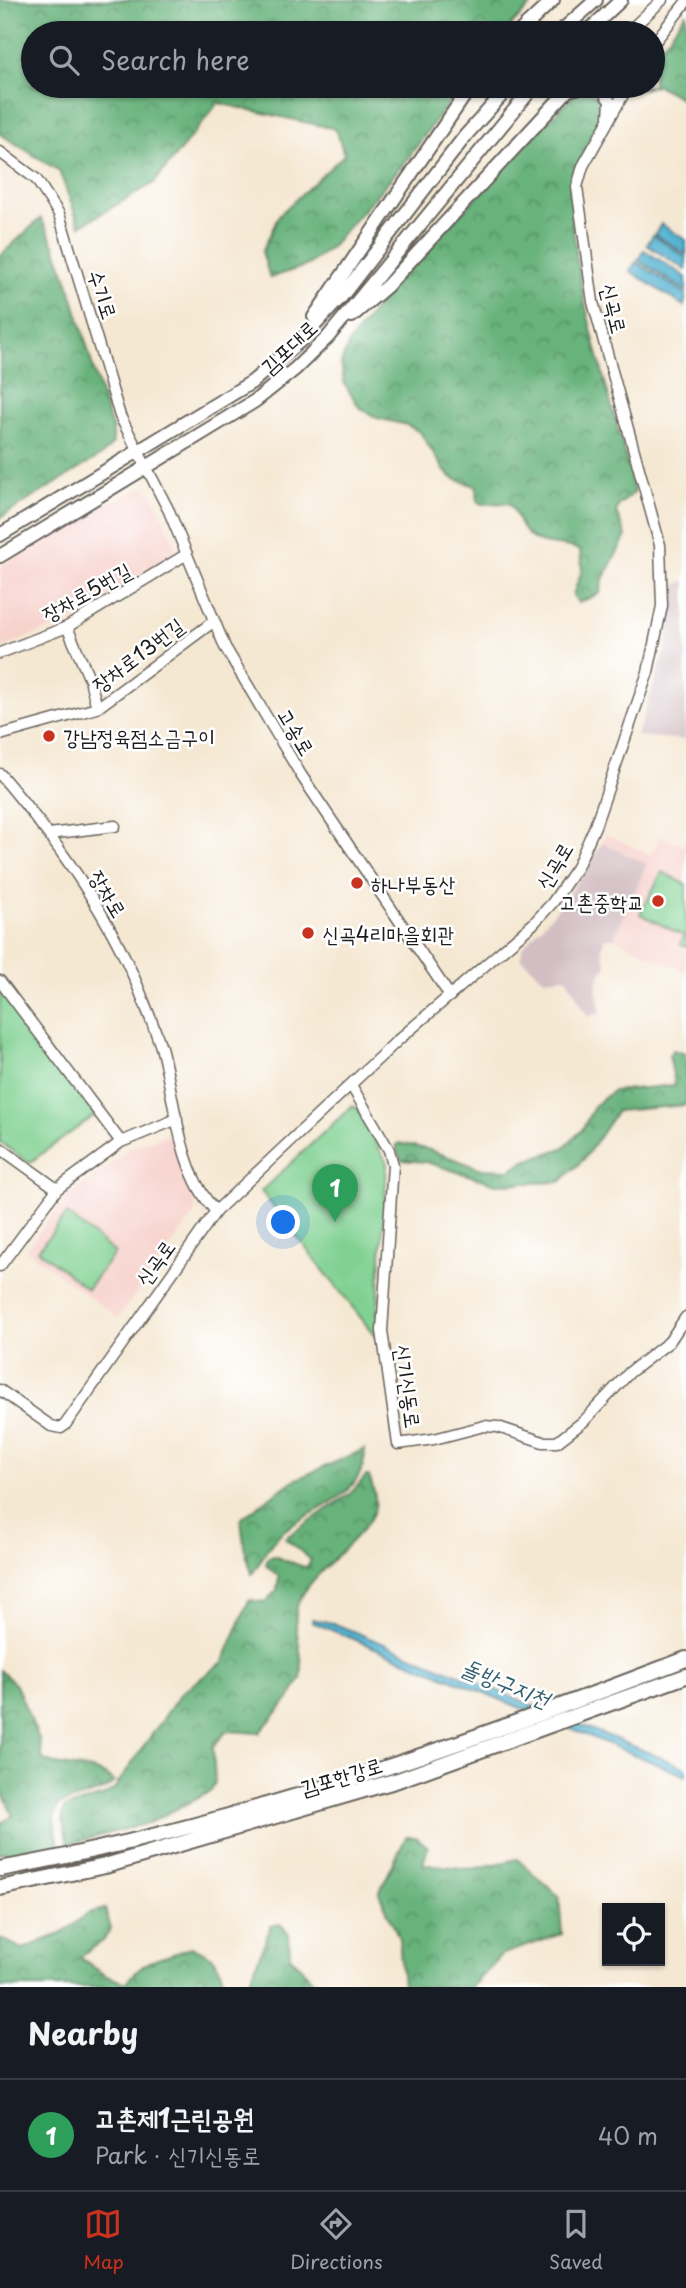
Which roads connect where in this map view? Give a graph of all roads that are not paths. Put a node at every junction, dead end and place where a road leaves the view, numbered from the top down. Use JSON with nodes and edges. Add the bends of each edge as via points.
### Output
{"nodes":[{"id":1,"x":553,"y":0,"type":"edge"},
{"id":2,"x":596,"y":0,"type":"edge"},
{"id":3,"x":621,"y":0,"type":"edge"},
{"id":4,"x":662,"y":0,"type":"edge"},
{"id":5,"x":686,"y":2,"type":"edge"},
{"id":6,"x":537,"y":21,"type":"edge"},
{"id":7,"x":572,"y":21,"type":"edge"},
{"id":8,"x":599,"y":21,"type":"edge"},
{"id":9,"x":640,"y":21,"type":"edge"},
{"id":10,"x":665,"y":29,"type":"edge"},
{"id":11,"x":463,"y":98,"type":"edge"},
{"id":12,"x":499,"y":98,"type":"edge"},
{"id":13,"x":524,"y":98,"type":"edge"},
{"id":14,"x":561,"y":98,"type":"edge"},
{"id":15,"x":608,"y":98,"type":"edge"},
{"id":16,"x":621,"y":98,"type":"edge"},
{"id":17,"x":609,"y":121,"type":"junction"},
{"id":18,"x":0,"y":152,"type":"edge"},
{"id":19,"x":328,"y":337,"type":"junction"},
{"id":20,"x":301,"y":340,"type":"junction"},
{"id":21,"x":138,"y":451,"type":"junction"},
{"id":22,"x":147,"y":466,"type":"junction"},
{"id":23,"x":0,"y":535,"type":"edge"},
{"id":24,"x":187,"y":554,"type":"junction"},
{"id":25,"x":0,"y":556,"type":"edge"},
{"id":26,"x":213,"y":622,"type":"junction"},
{"id":27,"x":67,"y":627,"type":"junction"},
{"id":28,"x":0,"y":653,"type":"edge"},
{"id":29,"x":97,"y":708,"type":"junction"},
{"id":30,"x":0,"y":735,"type":"edge"},
{"id":31,"x":0,"y":775,"type":"edge"},
{"id":32,"x":114,"y":826,"type":"dead end"},
{"id":33,"x":48,"y":834,"type":"junction"},
{"id":34,"x":0,"y":981,"type":"edge"},
{"id":35,"x":450,"y":996,"type":"junction"},
{"id":36,"x":351,"y":1084,"type":"junction"},
{"id":37,"x":177,"y":1119,"type":"junction"},
{"id":38,"x":121,"y":1142,"type":"junction"},
{"id":39,"x":0,"y":1148,"type":"edge"},
{"id":40,"x":57,"y":1189,"type":"junction"},
{"id":41,"x":216,"y":1211,"type":"junction"},
{"id":42,"x":0,"y":1266,"type":"edge"},
{"id":43,"x":686,"y":1317,"type":"edge"},
{"id":44,"x":0,"y":1390,"type":"edge"},
{"id":45,"x":686,"y":1658,"type":"edge"},
{"id":46,"x":686,"y":1676,"type":"edge"},
{"id":47,"x":46,"y":1861,"type":"junction"},
{"id":48,"x":0,"y":1864,"type":"edge"},
{"id":49,"x":0,"y":1869,"type":"edge"},
{"id":50,"x":0,"y":1888,"type":"edge"}],
"edges":[{"from":1,"to":6,"type":"main road"},
{"from":2,"to":7,"type":"main road"},
{"from":3,"to":8,"type":"main road"},
{"from":4,"to":9,"type":"street"},
{"from":5,"to":10,"type":"street"},
{"from":11,"to":20,"type":"main road"},
{"from":12,"to":20,"type":"main road","name":"김포대로","via":[[341,297]]},
{"from":13,"to":19,"type":"main road","name":"김포대로"},
{"from":14,"to":19,"type":"main road","via":[[387,286]]},
{"from":15,"to":17,"type":"street"},
{"from":16,"to":17,"type":"street","name":"신곡로"},
{"from":17,"to":35,"type":"street","name":"신곡로","via":[[578,181],[582,234],[593,302],[660,545],[659,627],[603,805],[577,867],[554,902]]},
{"from":18,"to":21,"type":"street","name":"수기로","via":[[36,179],[58,214],[120,416]]},
{"from":19,"to":22,"type":"main road","name":"김포대로","via":[[255,401]]},
{"from":20,"to":21,"type":"main road","name":"김포대로","via":[[252,382]]},
{"from":21,"to":22,"type":"street","name":"수기로"},
{"from":21,"to":23,"type":"main road","name":"김포대로"},
{"from":22,"to":24,"type":"street","name":"고송로"},
{"from":22,"to":25,"type":"main road","name":"김포대로"},
{"from":24,"to":26,"type":"street","name":"고송로"},
{"from":24,"to":27,"type":"street","name":"장차로5번길"},
{"from":26,"to":29,"type":"street","name":"장차로13번길"},
{"from":26,"to":35,"type":"street","name":"고송로","via":[[300,775]]},
{"from":27,"to":28,"type":"street","name":"장차로5번길"},
{"from":27,"to":29,"type":"street"},
{"from":29,"to":30,"type":"street","name":"장차로13번길"},
{"from":31,"to":33,"type":"street","name":"장차로"},
{"from":32,"to":33,"type":"street"},
{"from":33,"to":37,"type":"street","name":"장차로","via":[[108,927],[140,993],[160,1046]]},
{"from":34,"to":38,"type":"street"},
{"from":35,"to":36,"type":"street","name":"신곡로"},
{"from":36,"to":41,"type":"street","name":"신곡로"},
{"from":36,"to":43,"type":"street","name":"신기신동로","via":[[393,1164],[382,1331],[398,1444],[484,1426],[557,1442],[584,1421],[630,1372],[669,1342]]},
{"from":37,"to":38,"type":"street"},
{"from":37,"to":41,"type":"street","name":"장차로","via":[[198,1187]]},
{"from":38,"to":40,"type":"street"},
{"from":39,"to":40,"type":"street"},
{"from":40,"to":42,"type":"street"},
{"from":41,"to":44,"type":"street","name":"신곡로","via":[[65,1425],[51,1426]]},
{"from":45,"to":47,"type":"highway","name":"김포한강로","via":[[448,1746],[157,1835]]},
{"from":46,"to":50,"type":"highway","name":"김포한강로","via":[[385,1783],[77,1874]]},
{"from":47,"to":48,"type":"highway"},
{"from":47,"to":49,"type":"highway","name":"김포한강로"}]}
